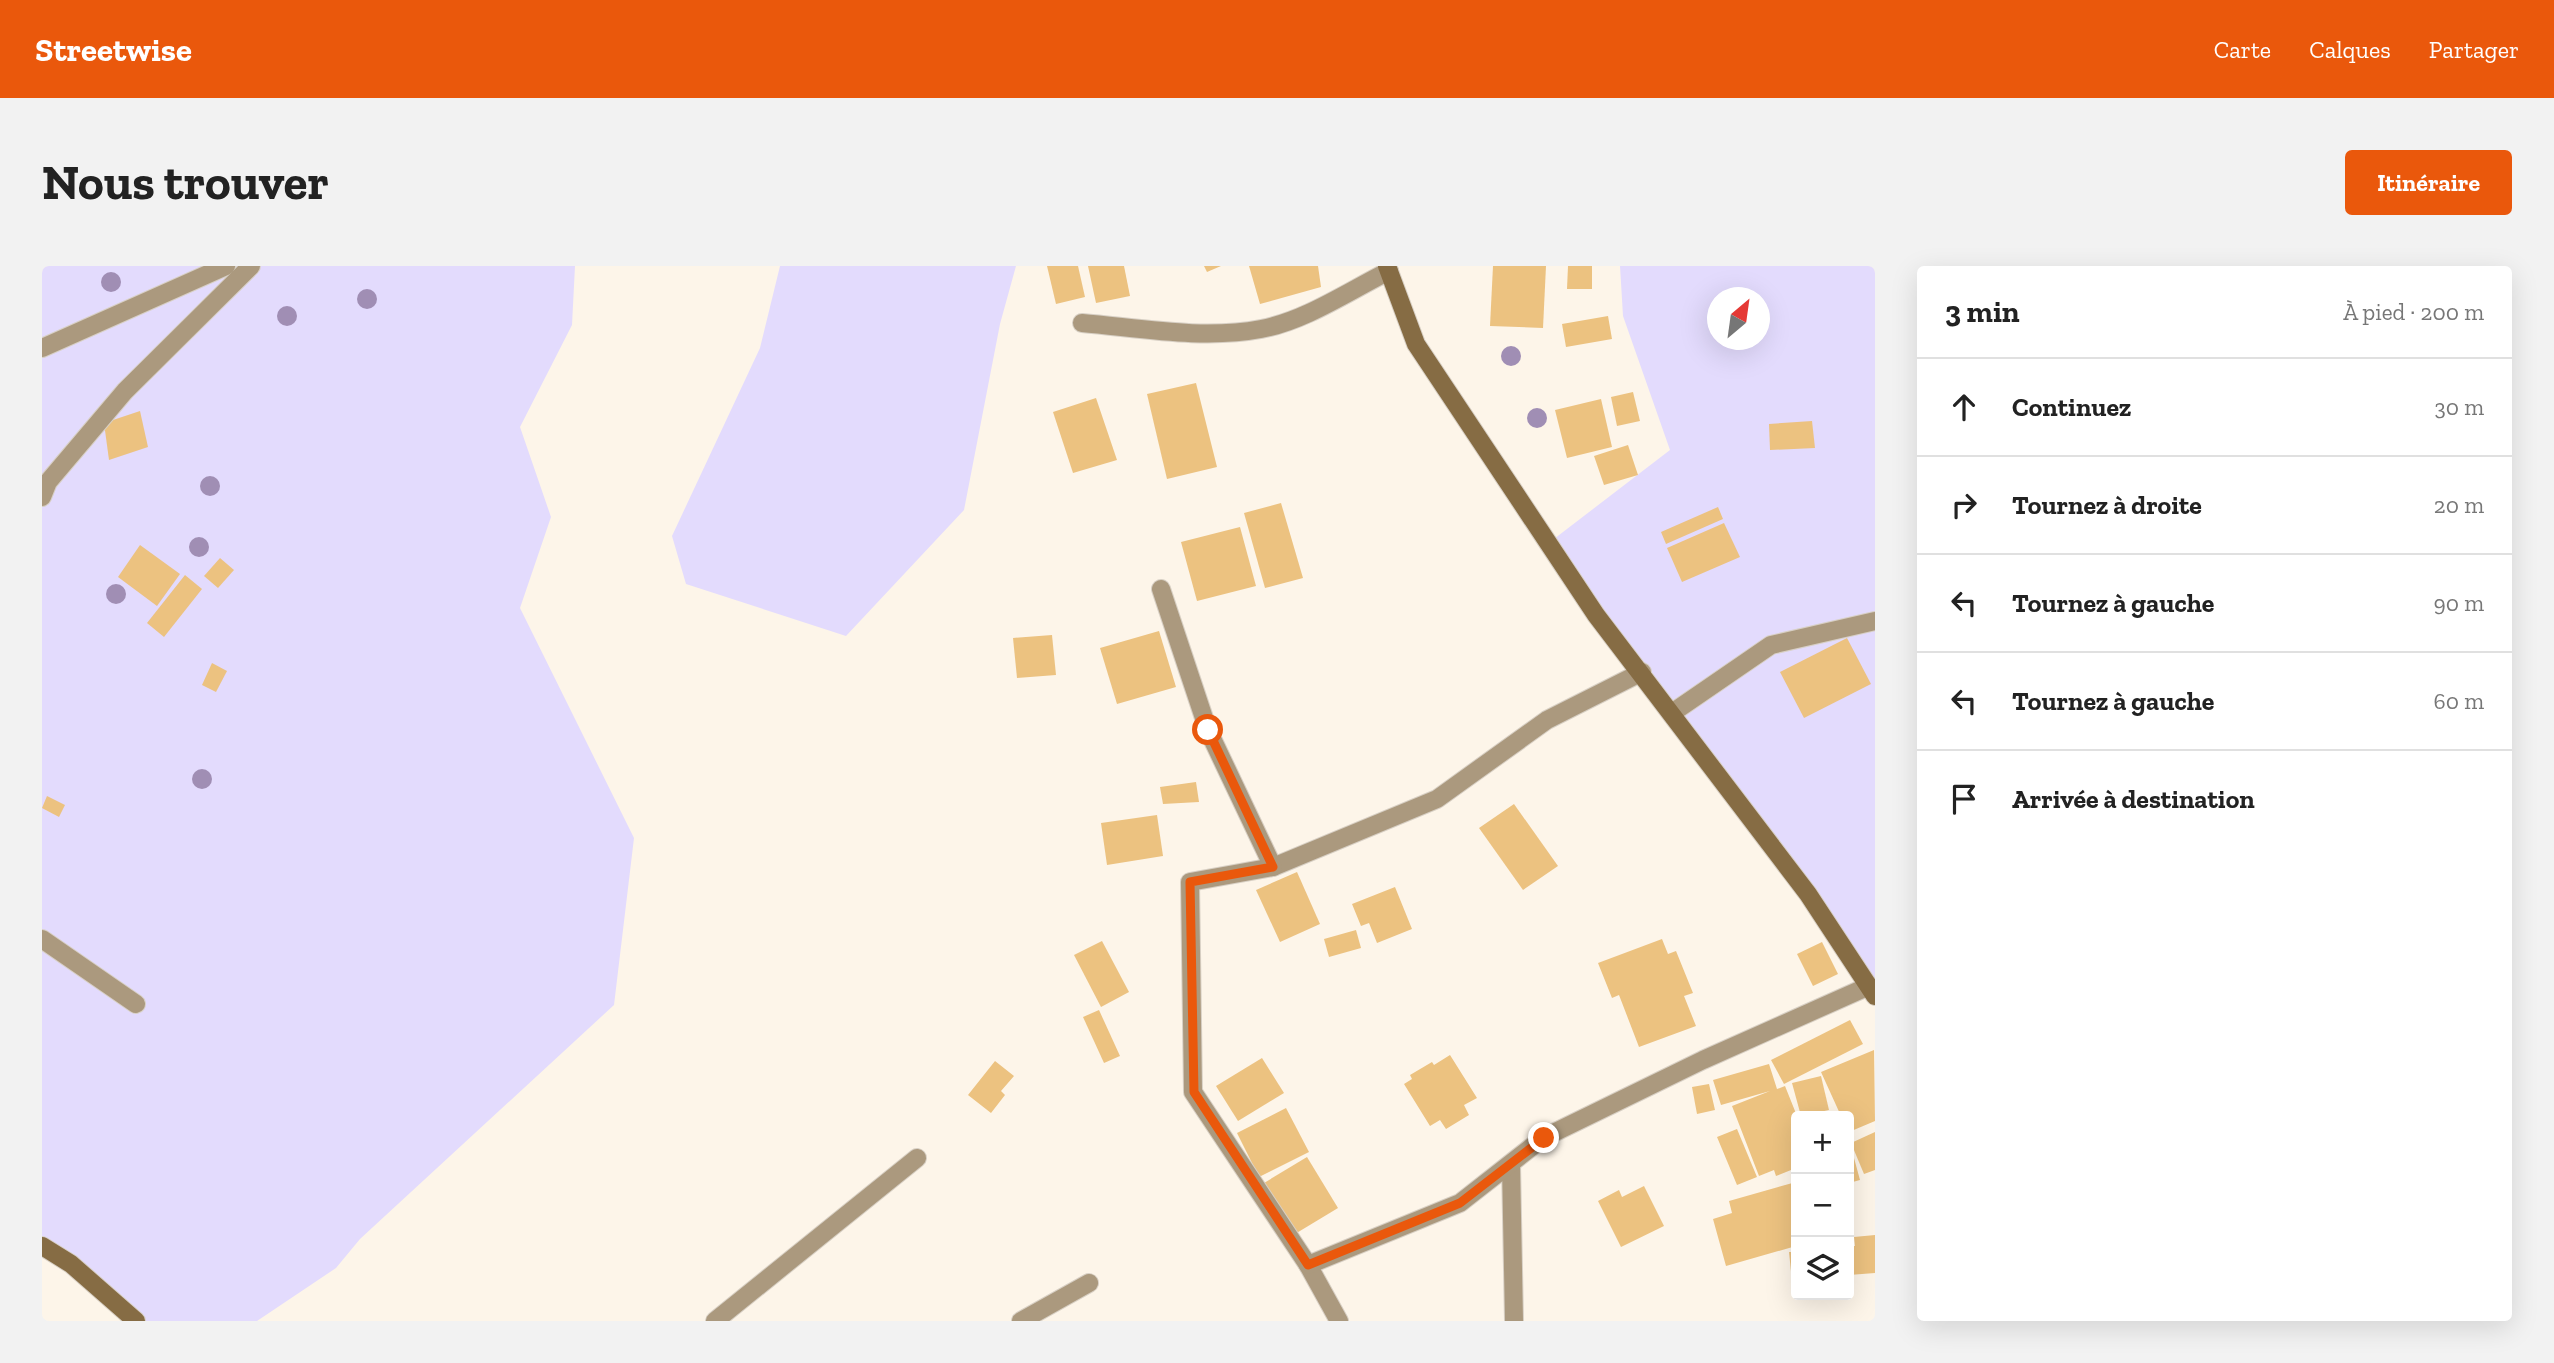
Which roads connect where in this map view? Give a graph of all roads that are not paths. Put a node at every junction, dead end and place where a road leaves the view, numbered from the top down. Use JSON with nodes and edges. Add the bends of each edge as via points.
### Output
{"nodes":[{"id":1,"x":226,"y":266,"type":"edge"},
{"id":2,"x":251,"y":266,"type":"edge"},
{"id":3,"x":1388,"y":269,"type":"edge"},
{"id":4,"x":1083,"y":323,"type":"dead end"},
{"id":5,"x":42,"y":348,"type":"edge"},
{"id":6,"x":42,"y":497,"type":"edge"},
{"id":7,"x":1161,"y":589,"type":"dead end"},
{"id":8,"x":1875,"y":621,"type":"edge"},
{"id":9,"x":1642,"y":672,"type":"junction"},
{"id":10,"x":1672,"y":713,"type":"junction"},
{"id":11,"x":1273,"y":867,"type":"junction"},
{"id":12,"x":42,"y":939,"type":"edge"},
{"id":13,"x":1872,"y":991,"type":"edge"},
{"id":14,"x":136,"y":1004,"type":"dead end"},
{"id":15,"x":918,"y":1158,"type":"dead end"},
{"id":16,"x":1511,"y":1164,"type":"junction"},
{"id":17,"x":42,"y":1245,"type":"edge"},
{"id":18,"x":1308,"y":1265,"type":"junction"},
{"id":19,"x":1088,"y":1283,"type":"dead end"},
{"id":20,"x":136,"y":1321,"type":"edge"},
{"id":21,"x":715,"y":1321,"type":"edge"},
{"id":22,"x":1021,"y":1321,"type":"edge"},
{"id":23,"x":1339,"y":1321,"type":"edge"},
{"id":24,"x":1514,"y":1321,"type":"edge"}],
"edges":[{"from":1,"to":5,"type":"street"},
{"from":2,"to":6,"type":"street","via":[[125,391],[48,482]]},
{"from":3,"to":4,"type":"street","via":[[1307,312],[1261,330],[1189,333]]},
{"from":3,"to":9,"type":"street","via":[[1416,344],[1596,615]]},
{"from":7,"to":11,"type":"street","via":[[1208,730]]},
{"from":8,"to":10,"type":"street","via":[[1771,645]]},
{"from":9,"to":10,"type":"street"},
{"from":9,"to":11,"type":"street","via":[[1547,720],[1437,799]]},
{"from":10,"to":13,"type":"street","via":[[1808,894]]},
{"from":11,"to":18,"type":"street","via":[[1190,882],[1194,1092]]},
{"from":12,"to":14,"type":"street"},
{"from":13,"to":16,"type":"street","via":[[1703,1060],[1544,1138]]},
{"from":15,"to":21,"type":"street"},
{"from":16,"to":18,"type":"street","via":[[1460,1203]]},
{"from":16,"to":24,"type":"street"},
{"from":17,"to":20,"type":"street"},
{"from":18,"to":23,"type":"street"},
{"from":19,"to":22,"type":"street"}]}
